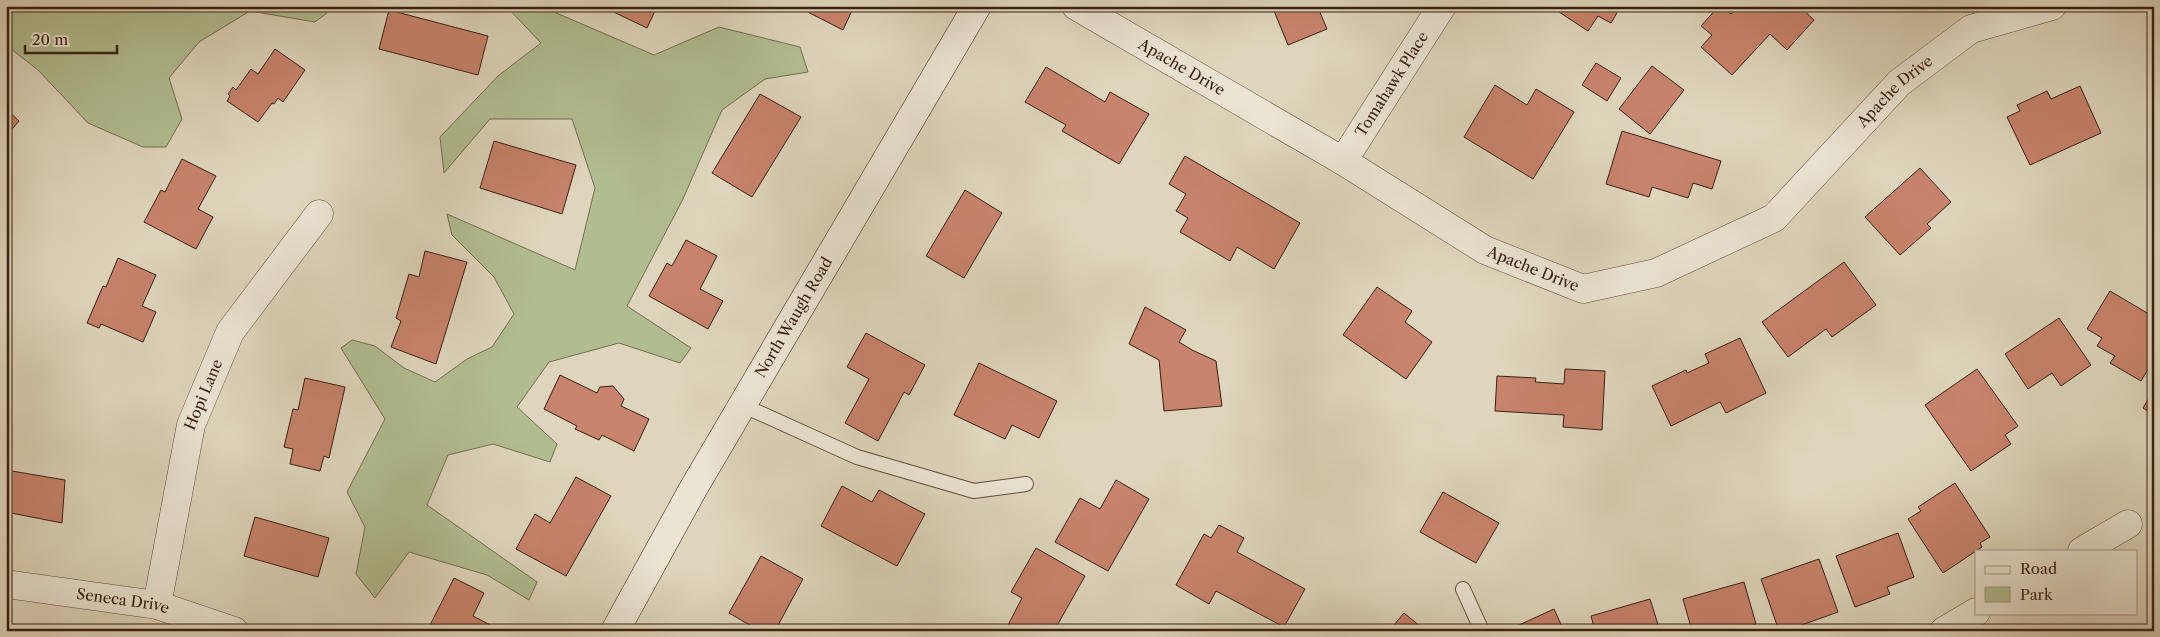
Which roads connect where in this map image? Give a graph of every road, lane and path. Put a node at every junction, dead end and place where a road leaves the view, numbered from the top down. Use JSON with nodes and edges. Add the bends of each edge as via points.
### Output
{"nodes":[{"id":1,"x":977,"y":6,"type":"edge"},
{"id":2,"x":1076,"y":6,"type":"edge"},
{"id":3,"x":1442,"y":6,"type":"edge"},
{"id":4,"x":2052,"y":6,"type":"edge"},
{"id":5,"x":1343,"y":161,"type":"junction"},
{"id":6,"x":319,"y":214,"type":"dead end"},
{"id":7,"x":742,"y":405,"type":"junction"},
{"id":8,"x":1026,"y":484,"type":"dead end"},
{"id":9,"x":2128,"y":524,"type":"dead end"},
{"id":10,"x":2084,"y":550,"type":"edge"},
{"id":11,"x":6,"y":584,"type":"edge"},
{"id":12,"x":1463,"y":589,"type":"dead end"},
{"id":13,"x":157,"y":604,"type":"junction"},
{"id":14,"x":1975,"y":613,"type":"edge"},
{"id":15,"x":234,"y":631,"type":"edge"},
{"id":16,"x":615,"y":631,"type":"edge"},
{"id":17,"x":1482,"y":631,"type":"edge"},
{"id":18,"x":1944,"y":631,"type":"edge"}],
"edges":[{"from":1,"to":7,"type":"street","name":"North Waugh Road"},
{"from":2,"to":5,"type":"street","name":"Apache Drive"},
{"from":3,"to":5,"type":"street","name":"Tomahawk Place"},
{"from":4,"to":5,"type":"street","name":"Apache Drive","via":[[1972,29],[1899,83],[1774,218],[1656,273],[1583,289],[1484,250]]},
{"from":6,"to":13,"type":"street","name":"Hopi Lane","via":[[230,332],[194,417]]},
{"from":7,"to":8,"type":"lane","via":[[857,457],[974,491]]},
{"from":7,"to":16,"type":"street","name":"North Waugh Road"},
{"from":9,"to":10,"type":"street"},
{"from":11,"to":13,"type":"street","name":"Seneca Drive"},
{"from":12,"to":17,"type":"lane"},
{"from":13,"to":15,"type":"street","name":"Seneca Drive"},
{"from":14,"to":18,"type":"street"}]}
